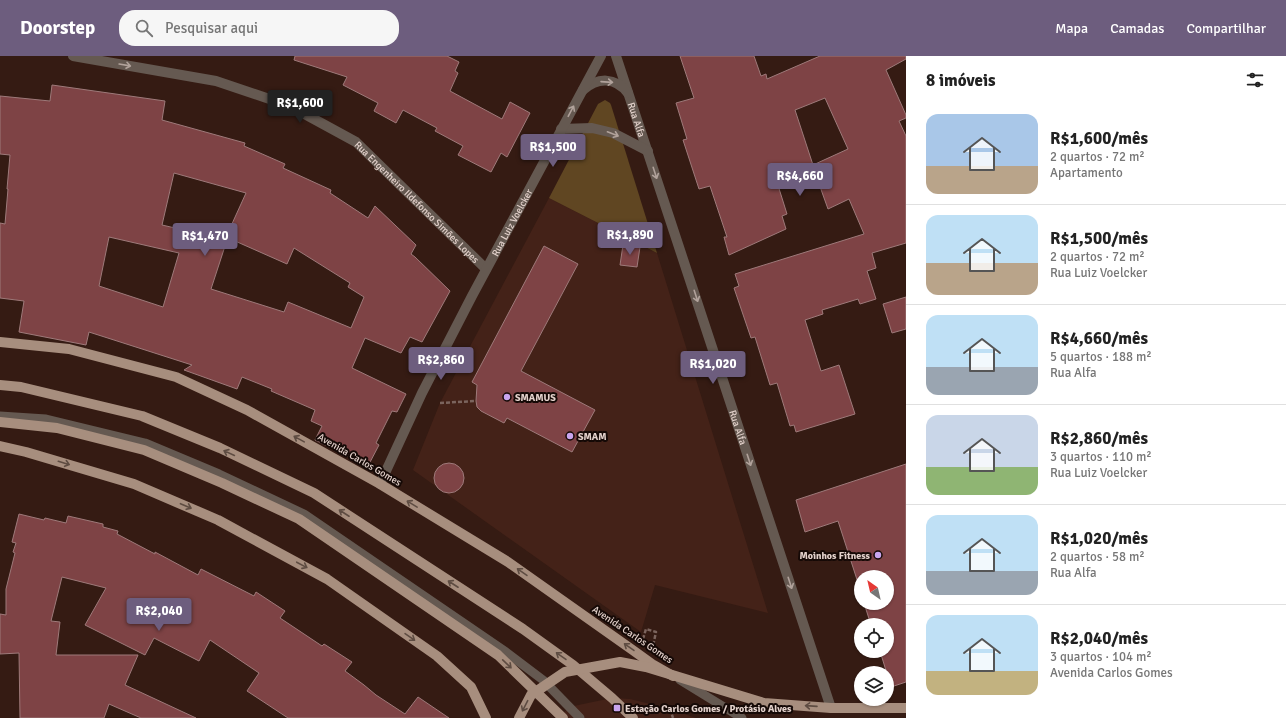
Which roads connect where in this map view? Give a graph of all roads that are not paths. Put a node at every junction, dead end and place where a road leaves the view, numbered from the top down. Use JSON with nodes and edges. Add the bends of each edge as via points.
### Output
{"nodes":[{"id":1,"x":73,"y":56,"type":"edge"},
{"id":2,"x":601,"y":56,"type":"edge"},
{"id":3,"x":616,"y":56,"type":"edge"},
{"id":4,"x":582,"y":92,"type":"junction"},
{"id":5,"x":629,"y":96,"type":"junction"},
{"id":6,"x":561,"y":128,"type":"junction"},
{"id":7,"x":648,"y":151,"type":"junction"},
{"id":8,"x":486,"y":269,"type":"junction"},
{"id":9,"x":0,"y":342,"type":"edge"},
{"id":10,"x":0,"y":386,"type":"edge"},
{"id":11,"x":0,"y":416,"type":"edge"},
{"id":12,"x":0,"y":422,"type":"edge"},
{"id":13,"x":0,"y":446,"type":"edge"},
{"id":14,"x":380,"y":484,"type":"junction"},
{"id":15,"x":673,"y":676,"type":"junction"},
{"id":16,"x":831,"y":708,"type":"junction"},
{"id":17,"x":906,"y":708,"type":"edge"},
{"id":18,"x":486,"y":718,"type":"edge"},
{"id":19,"x":519,"y":718,"type":"edge"},
{"id":20,"x":563,"y":718,"type":"edge"},
{"id":21,"x":580,"y":718,"type":"edge"},
{"id":22,"x":633,"y":718,"type":"edge"},
{"id":23,"x":742,"y":718,"type":"edge"}],
"edges":[{"from":1,"to":8,"type":"street","name":"Rua Engenheiro Ildefonso Simões Lopes","one_way":true,"via":[[216,81],[290,106],[356,142]]},
{"from":2,"to":4,"type":"street","name":"Rua Luiz Voelcker"},
{"from":3,"to":5,"type":"street","name":"Rua Alfa"},
{"from":4,"to":5,"type":"street","name":"Rua Luiz Voelcker","one_way":true,"via":[[589,85],[606,80],[624,88]]},
{"from":6,"to":4,"type":"street","name":"Rua Luiz Voelcker","one_way":true},
{"from":5,"to":7,"type":"street","name":"Rua Alfa"},
{"from":6,"to":7,"type":"street","one_way":true,"via":[[592,128],[613,133]]},
{"from":6,"to":8,"type":"street","name":"Rua Luiz Voelcker"},
{"from":7,"to":16,"type":"street","name":"Rua Alfa","one_way":true},
{"from":8,"to":14,"type":"street","name":"Rua Luiz Voelcker","via":[[422,393]]},
{"from":14,"to":9,"type":"main road","name":"Avenida Carlos Gomes","one_way":true,"via":[[247,410],[176,377],[69,349]]},
{"from":22,"to":10,"type":"main road","one_way":true,"via":[[573,665],[522,629],[314,493],[220,448],[142,416],[21,387]]},
{"from":11,"to":21,"type":"lane","via":[[46,419],[144,443],[219,474],[304,514],[506,652],[543,680]]},
{"from":12,"to":20,"type":"main road","one_way":true,"via":[[57,428],[144,450],[299,519],[498,655]]},
{"from":13,"to":18,"type":"main road","one_way":true,"via":[[134,484],[218,520],[327,579],[437,656],[471,687]]},
{"from":15,"to":14,"type":"main road","name":"Avenida Carlos Gomes","one_way":true,"via":[[652,664],[508,562]]},
{"from":16,"to":15,"type":"main road","one_way":true,"via":[[764,703]]},
{"from":15,"to":19,"type":"main road","one_way":true,"via":[[633,663],[620,662],[566,672],[531,695]]},
{"from":15,"to":23,"type":"lane"},
{"from":16,"to":17,"type":"main road"}]}
